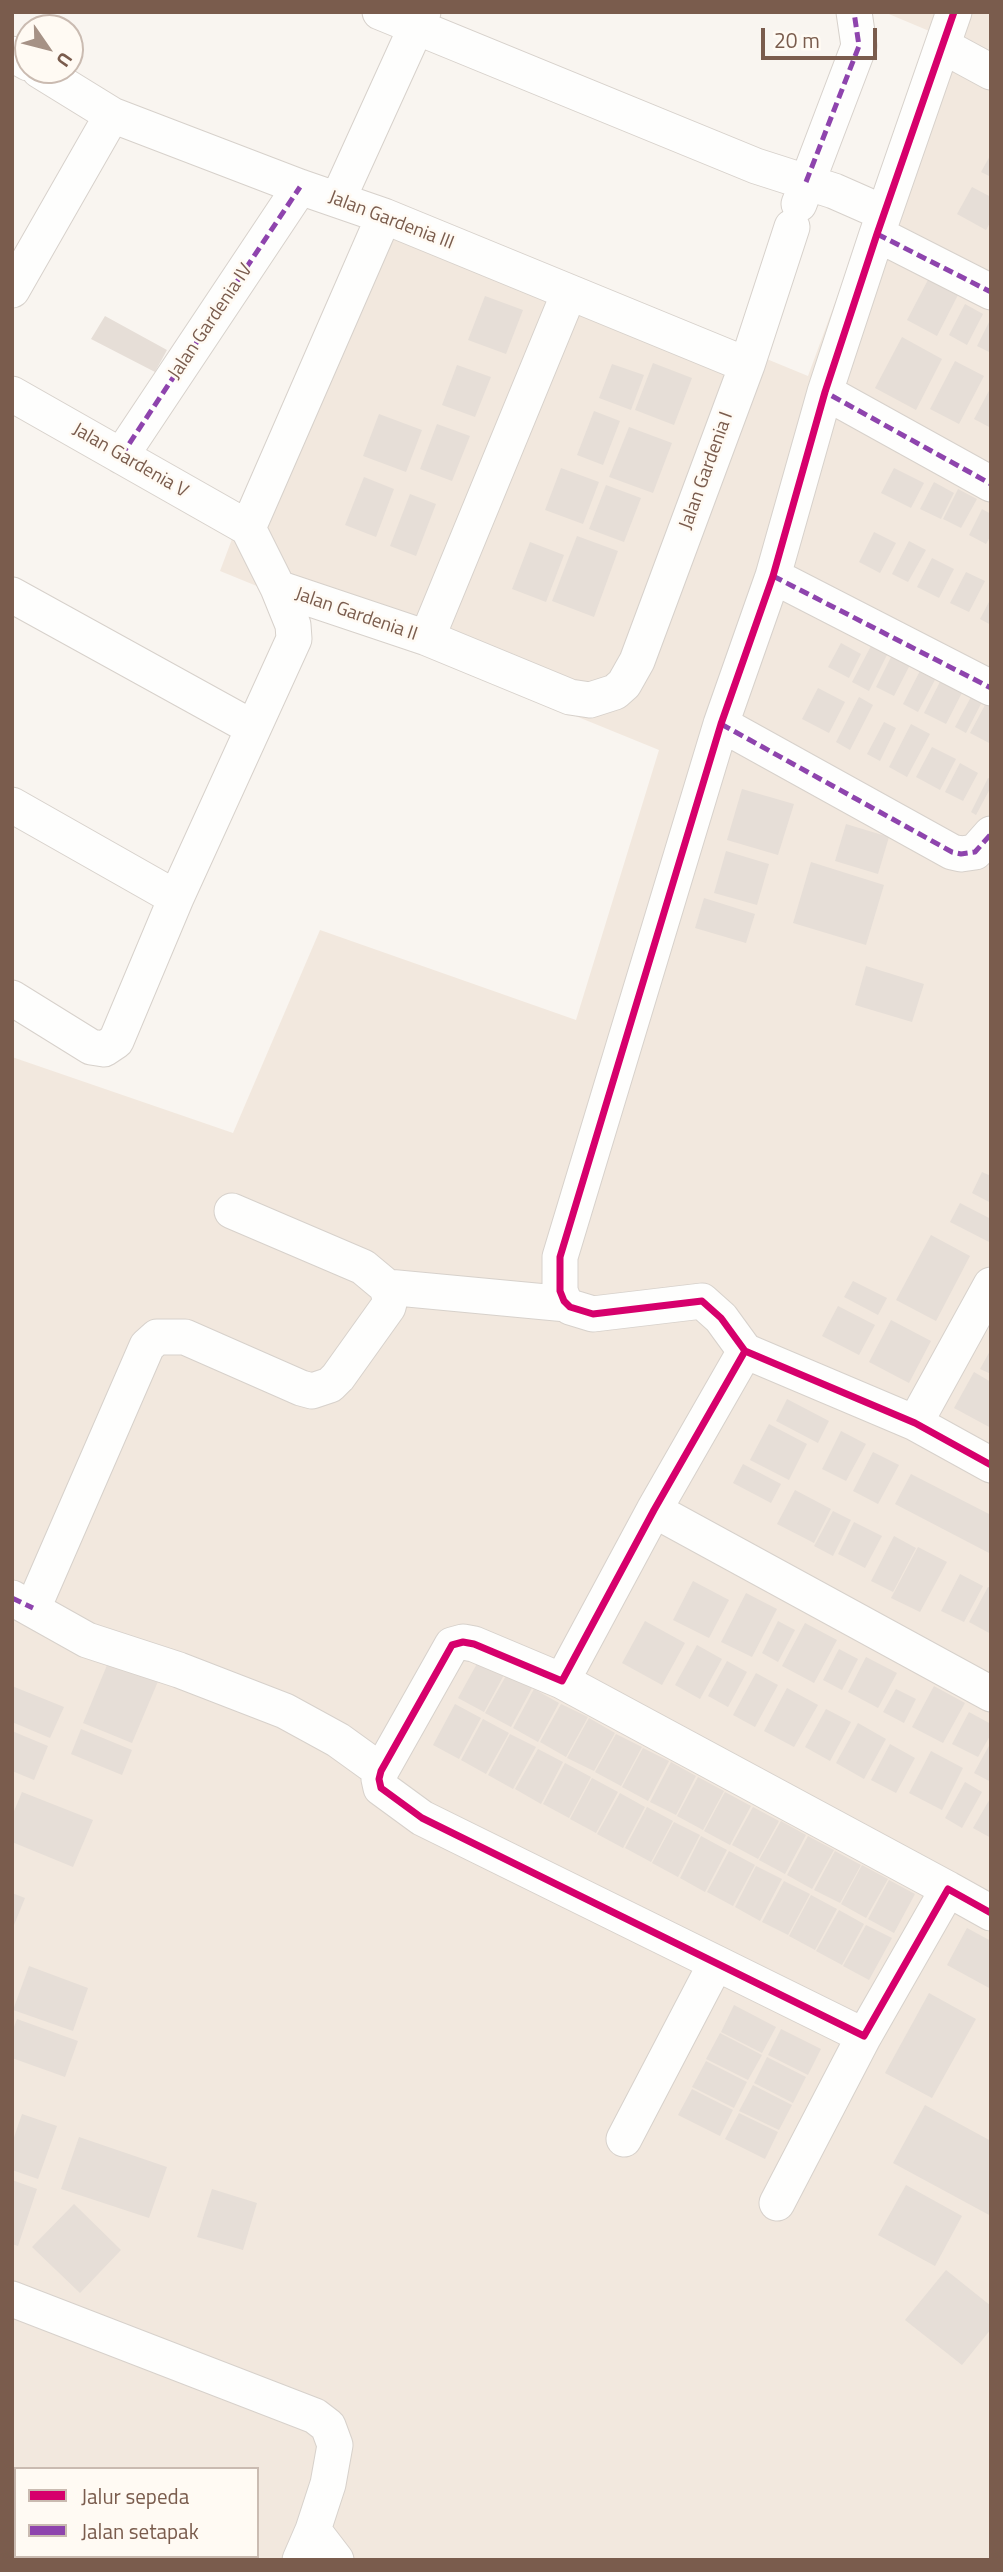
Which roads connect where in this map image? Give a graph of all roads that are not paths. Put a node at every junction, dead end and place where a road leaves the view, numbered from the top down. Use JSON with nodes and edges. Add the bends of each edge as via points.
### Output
{"nodes":[{"id":1,"x":380,"y":12,"type":"edge"},
{"id":2,"x":854,"y":12,"type":"edge"},
{"id":3,"x":954,"y":12,"type":"edge"},
{"id":4,"x":420,"y":20,"type":"edge"},
{"id":5,"x":943,"y":46,"type":"junction"},
{"id":6,"x":991,"y":72,"type":"edge"},
{"id":7,"x":62,"y":84,"type":"edge"},
{"id":8,"x":112,"y":115,"type":"junction"},
{"id":9,"x":300,"y":187,"type":"junction"},
{"id":10,"x":338,"y":199,"type":"junction"},
{"id":11,"x":799,"y":206,"type":"junction"},
{"id":12,"x":384,"y":216,"type":"junction"},
{"id":13,"x":880,"y":223,"type":"junction"},
{"id":14,"x":12,"y":290,"type":"edge"},
{"id":15,"x":991,"y":292,"type":"edge"},
{"id":16,"x":569,"y":293,"type":"junction"},
{"id":17,"x":747,"y":365,"type":"junction"},
{"id":18,"x":825,"y":392,"type":"junction"},
{"id":19,"x":12,"y":394,"type":"edge"},
{"id":20,"x":121,"y":456,"type":"junction"},
{"id":21,"x":991,"y":484,"type":"edge"},
{"id":22,"x":248,"y":528,"type":"junction"},
{"id":23,"x":773,"y":576,"type":"junction"},
{"id":24,"x":278,"y":588,"type":"junction"},
{"id":25,"x":12,"y":595,"type":"edge"},
{"id":26,"x":427,"y":638,"type":"junction"},
{"id":27,"x":991,"y":688,"type":"edge"},
{"id":28,"x":721,"y":724,"type":"junction"},
{"id":29,"x":253,"y":728,"type":"junction"},
{"id":30,"x":12,"y":805,"type":"edge"},
{"id":31,"x":991,"y":834,"type":"edge"},
{"id":32,"x":176,"y":898,"type":"junction"},
{"id":33,"x":12,"y":998,"type":"edge"},
{"id":34,"x":232,"y":1211,"type":"dead end"},
{"id":35,"x":991,"y":1285,"type":"edge"},
{"id":36,"x":387,"y":1287,"type":"junction"},
{"id":37,"x":567,"y":1304,"type":"junction"},
{"id":38,"x":745,"y":1352,"type":"junction"},
{"id":39,"x":915,"y":1423,"type":"junction"},
{"id":40,"x":991,"y":1465,"type":"edge"},
{"id":41,"x":654,"y":1510,"type":"junction"},
{"id":42,"x":23,"y":1603,"type":"edge"},
{"id":43,"x":562,"y":1681,"type":"junction"},
{"id":44,"x":991,"y":1694,"type":"edge"},
{"id":45,"x":381,"y":1771,"type":"junction"},
{"id":46,"x":948,"y":1889,"type":"junction"},
{"id":47,"x":991,"y":1913,"type":"edge"},
{"id":48,"x":715,"y":1965,"type":"junction"},
{"id":49,"x":864,"y":2036,"type":"junction"},
{"id":50,"x":624,"y":2139,"type":"dead end"},
{"id":51,"x":778,"y":2203,"type":"dead end"},
{"id":52,"x":12,"y":2300,"type":"edge"},
{"id":53,"x":307,"y":2545,"type":"edge"},
{"id":54,"x":336,"y":2560,"type":"edge"}],
"edges":[{"from":1,"to":4,"type":"street"},
{"from":2,"to":11,"type":"street","name":"Jalan Gardenia I","via":[[859,46]]},
{"from":3,"to":5,"type":"street"},
{"from":4,"to":10,"type":"street"},
{"from":4,"to":11,"type":"street","via":[[756,166]]},
{"from":5,"to":6,"type":"street"},
{"from":5,"to":13,"type":"street"},
{"from":7,"to":8,"type":"street","name":"Jalan Gardenia III"},
{"from":8,"to":9,"type":"street","name":"Jalan Gardenia III"},
{"from":8,"to":14,"type":"street"},
{"from":9,"to":10,"type":"street","name":"Jalan Gardenia III"},
{"from":9,"to":20,"type":"street","name":"Jalan Gardenia IV"},
{"from":10,"to":12,"type":"street","name":"Jalan Gardenia III"},
{"from":11,"to":13,"type":"street"},
{"from":11,"to":17,"type":"street","name":"Jalan Gardenia I"},
{"from":12,"to":16,"type":"street","name":"Jalan Gardenia III"},
{"from":12,"to":22,"type":"street"},
{"from":13,"to":15,"type":"street"},
{"from":13,"to":18,"type":"street"},
{"from":16,"to":17,"type":"street","name":"Jalan Gardenia III"},
{"from":16,"to":26,"type":"street","name":"Jalan Gardenia II"},
{"from":17,"to":26,"type":"street","name":"Jalan Gardenia I","via":[[637,661],[615,692],[590,700],[570,697]]},
{"from":18,"to":21,"type":"street"},
{"from":18,"to":23,"type":"street"},
{"from":19,"to":20,"type":"street","name":"Jalan Gardenia V"},
{"from":20,"to":22,"type":"street","name":"Jalan Gardenia V"},
{"from":22,"to":24,"type":"street","name":"Jalan Gardenia II"},
{"from":23,"to":27,"type":"street"},
{"from":23,"to":28,"type":"street"},
{"from":24,"to":26,"type":"street","name":"Jalan Gardenia II"},
{"from":24,"to":29,"type":"street","via":[[294,639]]},
{"from":25,"to":29,"type":"street"},
{"from":28,"to":31,"type":"street","via":[[952,852],[975,852]]},
{"from":28,"to":37,"type":"street","via":[[560,1257],[560,1291]]},
{"from":29,"to":32,"type":"street"},
{"from":30,"to":32,"type":"street"},
{"from":32,"to":33,"type":"street","via":[[110,1046],[91,1047]]},
{"from":34,"to":36,"type":"street","via":[[363,1267]]},
{"from":35,"to":39,"type":"street"},
{"from":36,"to":37,"type":"street"},
{"from":36,"to":42,"type":"street","via":[[387,1307],[346,1366],[330,1385],[312,1391],[185,1337],[157,1337],[147,1346]]},
{"from":37,"to":38,"type":"street","via":[[593,1314],[702,1301],[721,1318]]},
{"from":38,"to":39,"type":"street"},
{"from":38,"to":41,"type":"street"},
{"from":39,"to":40,"type":"street"},
{"from":41,"to":43,"type":"street"},
{"from":41,"to":44,"type":"street"},
{"from":42,"to":45,"type":"street","via":[[87,1640],[285,1710]]},
{"from":43,"to":45,"type":"street","via":[[474,1644],[452,1645]]},
{"from":43,"to":46,"type":"street"},
{"from":45,"to":48,"type":"street","via":[[379,1779],[386,1793],[422,1818]]},
{"from":46,"to":47,"type":"street"},
{"from":46,"to":49,"type":"street"},
{"from":48,"to":49,"type":"street"},
{"from":48,"to":50,"type":"street"},
{"from":49,"to":51,"type":"street"},
{"from":52,"to":53,"type":"street","via":[[315,2416],[328,2426],[335,2445],[328,2484]]},
{"from":53,"to":54,"type":"street"}]}
